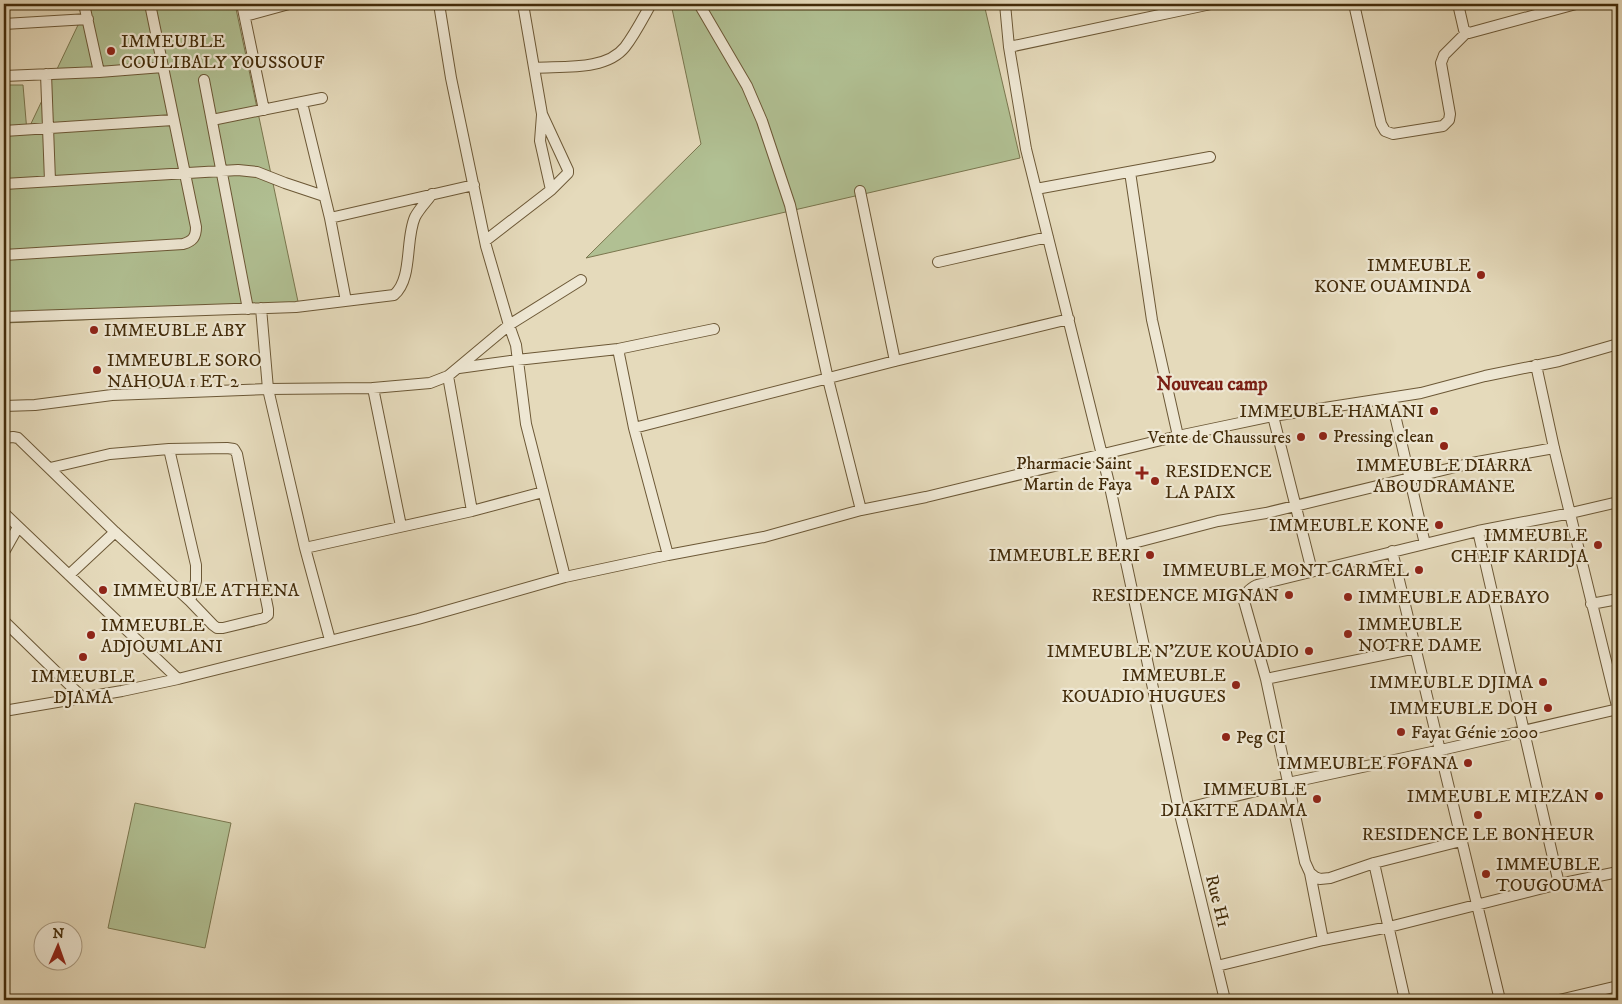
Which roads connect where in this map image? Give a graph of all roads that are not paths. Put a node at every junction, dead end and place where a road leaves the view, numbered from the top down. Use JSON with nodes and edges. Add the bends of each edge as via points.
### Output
{"nodes":[{"id":1,"x":84,"y":4,"type":"edge"},
{"id":2,"x":150,"y":4,"type":"edge"},
{"id":3,"x":242,"y":4,"type":"edge"},
{"id":4,"x":289,"y":4,"type":"edge"},
{"id":5,"x":439,"y":4,"type":"edge"},
{"id":6,"x":523,"y":4,"type":"edge"},
{"id":7,"x":651,"y":4,"type":"edge"},
{"id":8,"x":699,"y":4,"type":"edge"},
{"id":9,"x":1005,"y":4,"type":"edge"},
{"id":10,"x":1211,"y":4,"type":"edge"},
{"id":11,"x":1354,"y":4,"type":"edge"},
{"id":12,"x":1458,"y":4,"type":"edge"},
{"id":13,"x":1576,"y":4,"type":"edge"},
{"id":14,"x":244,"y":16,"type":"junction"},
{"id":15,"x":88,"y":19,"type":"junction"},
{"id":16,"x":4,"y":24,"type":"edge"},
{"id":17,"x":1466,"y":33,"type":"junction"},
{"id":18,"x":1009,"y":46,"type":"junction"},
{"id":19,"x":163,"y":67,"type":"junction"},
{"id":20,"x":534,"y":68,"type":"junction"},
{"id":21,"x":99,"y":72,"type":"junction"},
{"id":22,"x":46,"y":74,"type":"junction"},
{"id":23,"x":4,"y":76,"type":"edge"},
{"id":24,"x":204,"y":80,"type":"dead end"},
{"id":25,"x":322,"y":98,"type":"dead end"},
{"id":26,"x":302,"y":103,"type":"junction"},
{"id":27,"x":264,"y":110,"type":"junction"},
{"id":28,"x":542,"y":114,"type":"junction"},
{"id":29,"x":173,"y":120,"type":"junction"},
{"id":30,"x":212,"y":120,"type":"junction"},
{"id":31,"x":48,"y":129,"type":"junction"},
{"id":32,"x":4,"y":131,"type":"edge"},
{"id":33,"x":1210,"y":157,"type":"dead end"},
{"id":34,"x":221,"y":171,"type":"junction"},
{"id":35,"x":1130,"y":172,"type":"junction"},
{"id":36,"x":186,"y":174,"type":"junction"},
{"id":37,"x":50,"y":181,"type":"junction"},
{"id":38,"x":4,"y":184,"type":"edge"},
{"id":39,"x":474,"y":185,"type":"junction"},
{"id":40,"x":1036,"y":189,"type":"junction"},
{"id":41,"x":550,"y":190,"type":"junction"},
{"id":42,"x":860,"y":191,"type":"dead end"},
{"id":43,"x":432,"y":194,"type":"junction"},
{"id":44,"x":324,"y":196,"type":"junction"},
{"id":45,"x":1618,"y":217,"type":"edge"},
{"id":46,"x":330,"y":218,"type":"junction"},
{"id":47,"x":1048,"y":237,"type":"junction"},
{"id":48,"x":1618,"y":239,"type":"edge"},
{"id":49,"x":484,"y":240,"type":"junction"},
{"id":50,"x":4,"y":255,"type":"edge"},
{"id":51,"x":938,"y":262,"type":"dead end"},
{"id":52,"x":581,"y":280,"type":"dead end"},
{"id":53,"x":346,"y":300,"type":"junction"},
{"id":54,"x":261,"y":308,"type":"junction"},
{"id":55,"x":248,"y":309,"type":"junction"},
{"id":56,"x":4,"y":317,"type":"edge"},
{"id":57,"x":1069,"y":320,"type":"junction"},
{"id":58,"x":509,"y":325,"type":"junction"},
{"id":59,"x":714,"y":328,"type":"dead end"},
{"id":60,"x":1618,"y":344,"type":"edge"},
{"id":61,"x":618,"y":349,"type":"junction"},
{"id":62,"x":517,"y":360,"type":"junction"},
{"id":63,"x":895,"y":361,"type":"junction"},
{"id":64,"x":1536,"y":365,"type":"junction"},
{"id":65,"x":458,"y":368,"type":"junction"},
{"id":66,"x":448,"y":376,"type":"junction"},
{"id":67,"x":828,"y":379,"type":"junction"},
{"id":68,"x":373,"y":388,"type":"junction"},
{"id":69,"x":268,"y":389,"type":"junction"},
{"id":70,"x":1391,"y":398,"type":"junction"},
{"id":71,"x":4,"y":406,"type":"edge"},
{"id":72,"x":1272,"y":416,"type":"junction"},
{"id":73,"x":634,"y":428,"type":"junction"},
{"id":74,"x":1178,"y":436,"type":"junction"},
{"id":75,"x":4,"y":438,"type":"edge"},
{"id":76,"x":1554,"y":448,"type":"junction"},
{"id":77,"x":169,"y":449,"type":"junction"},
{"id":78,"x":1102,"y":454,"type":"junction"},
{"id":79,"x":50,"y":468,"type":"junction"},
{"id":80,"x":1409,"y":477,"type":"junction"},
{"id":81,"x":543,"y":492,"type":"junction"},
{"id":82,"x":1618,"y":502,"type":"edge"},
{"id":83,"x":1296,"y":505,"type":"junction"},
{"id":84,"x":472,"y":510,"type":"junction"},
{"id":85,"x":861,"y":510,"type":"junction"},
{"id":86,"x":4,"y":513,"type":"edge"},
{"id":87,"x":1570,"y":513,"type":"junction"},
{"id":88,"x":401,"y":526,"type":"junction"},
{"id":89,"x":18,"y":527,"type":"junction"},
{"id":90,"x":1478,"y":531,"type":"junction"},
{"id":91,"x":115,"y":532,"type":"junction"},
{"id":92,"x":1424,"y":544,"type":"junction"},
{"id":93,"x":1122,"y":546,"type":"junction"},
{"id":94,"x":305,"y":548,"type":"junction"},
{"id":95,"x":1392,"y":551,"type":"junction"},
{"id":96,"x":4,"y":552,"type":"edge"},
{"id":97,"x":668,"y":555,"type":"junction"},
{"id":98,"x":1312,"y":571,"type":"junction"},
{"id":99,"x":69,"y":576,"type":"junction"},
{"id":100,"x":565,"y":577,"type":"junction"},
{"id":101,"x":1618,"y":599,"type":"edge"},
{"id":102,"x":190,"y":601,"type":"junction"},
{"id":103,"x":1591,"y":604,"type":"junction"},
{"id":104,"x":4,"y":621,"type":"edge"},
{"id":105,"x":330,"y":640,"type":"junction"},
{"id":106,"x":1416,"y":648,"type":"junction"},
{"id":107,"x":178,"y":678,"type":"junction"},
{"id":108,"x":1266,"y":679,"type":"junction"},
{"id":109,"x":83,"y":698,"type":"junction"},
{"id":110,"x":1618,"y":709,"type":"edge"},
{"id":111,"x":4,"y":712,"type":"edge"},
{"id":112,"x":1523,"y":731,"type":"junction"},
{"id":113,"x":1441,"y":750,"type":"junction"},
{"id":114,"x":1288,"y":783,"type":"junction"},
{"id":115,"x":1179,"y":810,"type":"junction"},
{"id":116,"x":1461,"y":840,"type":"junction"},
{"id":117,"x":1374,"y":863,"type":"junction"},
{"id":118,"x":1618,"y":872,"type":"edge"},
{"id":119,"x":1310,"y":874,"type":"junction"},
{"id":120,"x":1559,"y":884,"type":"junction"},
{"id":121,"x":1477,"y":905,"type":"junction"},
{"id":122,"x":1389,"y":927,"type":"junction"},
{"id":123,"x":1323,"y":940,"type":"junction"},
{"id":124,"x":1218,"y":966,"type":"junction"},
{"id":125,"x":1618,"y":986,"type":"edge"},
{"id":126,"x":1225,"y":1000,"type":"edge"},
{"id":127,"x":1405,"y":1000,"type":"edge"},
{"id":128,"x":1500,"y":1000,"type":"edge"},
{"id":129,"x":1559,"y":1000,"type":"edge"}],
"edges":[{"from":1,"to":15,"type":"street"},
{"from":2,"to":19,"type":"street"},
{"from":3,"to":14,"type":"street"},
{"from":4,"to":14,"type":"street"},
{"from":5,"to":39,"type":"street"},
{"from":6,"to":20,"type":"street"},
{"from":7,"to":20,"type":"street","via":[[624,48],[613,57],[602,63]]},
{"from":8,"to":67,"type":"street","via":[[747,86],[762,121],[790,205]]},
{"from":9,"to":18,"type":"street","name":"Rue H1"},
{"from":10,"to":18,"type":"street"},
{"from":11,"to":17,"type":"street","via":[[1381,124],[1385,131],[1393,134],[1443,126],[1449,120],[1441,63],[1444,55]]},
{"from":12,"to":17,"type":"street"},
{"from":13,"to":17,"type":"street"},
{"from":14,"to":27,"type":"street"},
{"from":15,"to":16,"type":"street"},
{"from":15,"to":21,"type":"street"},
{"from":18,"to":40,"type":"street","name":"Rue H1"},
{"from":19,"to":21,"type":"street"},
{"from":19,"to":29,"type":"street"},
{"from":20,"to":28,"type":"street"},
{"from":21,"to":22,"type":"street"},
{"from":22,"to":23,"type":"street"},
{"from":22,"to":31,"type":"street"},
{"from":24,"to":30,"type":"street"},
{"from":25,"to":26,"type":"street"},
{"from":26,"to":27,"type":"street"},
{"from":26,"to":44,"type":"street"},
{"from":27,"to":30,"type":"street"},
{"from":28,"to":41,"type":"street","via":[[540,142]]},
{"from":28,"to":41,"type":"street","via":[[568,170],[568,174]]},
{"from":29,"to":31,"type":"street"},
{"from":29,"to":36,"type":"street"},
{"from":30,"to":34,"type":"street"},
{"from":31,"to":32,"type":"street"},
{"from":31,"to":37,"type":"street"},
{"from":33,"to":35,"type":"street"},
{"from":34,"to":36,"type":"street"},
{"from":34,"to":44,"type":"street","via":[[257,172]]},
{"from":34,"to":55,"type":"street"},
{"from":35,"to":40,"type":"street"},
{"from":35,"to":74,"type":"street","via":[[1152,320]]},
{"from":36,"to":37,"type":"street"},
{"from":36,"to":50,"type":"street","via":[[196,227],[196,236],[191,242]]},
{"from":37,"to":38,"type":"street"},
{"from":39,"to":43,"type":"street"},
{"from":39,"to":49,"type":"street"},
{"from":40,"to":47,"type":"street","name":"Rue H1"},
{"from":41,"to":49,"type":"street"},
{"from":42,"to":63,"type":"street"},
{"from":43,"to":46,"type":"street"},
{"from":43,"to":53,"type":"street","via":[[416,216],[410,236],[408,264],[398,292],[394,296]]},
{"from":44,"to":46,"type":"street"},
{"from":45,"to":48,"type":"street"},
{"from":46,"to":53,"type":"street"},
{"from":47,"to":51,"type":"street"},
{"from":47,"to":57,"type":"street","name":"Rue H1"},
{"from":49,"to":58,"type":"street"},
{"from":52,"to":58,"type":"street"},
{"from":53,"to":54,"type":"street"},
{"from":54,"to":55,"type":"street"},
{"from":54,"to":69,"type":"street"},
{"from":55,"to":56,"type":"street"},
{"from":57,"to":63,"type":"street"},
{"from":57,"to":78,"type":"street","name":"Rue H1"},
{"from":58,"to":62,"type":"street"},
{"from":58,"to":65,"type":"street"},
{"from":59,"to":61,"type":"street"},
{"from":60,"to":64,"type":"street"},
{"from":61,"to":62,"type":"street"},
{"from":61,"to":73,"type":"street"},
{"from":62,"to":65,"type":"street"},
{"from":62,"to":81,"type":"street","via":[[526,424]]},
{"from":63,"to":67,"type":"street"},
{"from":64,"to":70,"type":"street"},
{"from":64,"to":76,"type":"street"},
{"from":65,"to":66,"type":"street"},
{"from":66,"to":68,"type":"street","via":[[430,383]]},
{"from":66,"to":84,"type":"street"},
{"from":67,"to":73,"type":"street"},
{"from":67,"to":85,"type":"street"},
{"from":68,"to":69,"type":"street"},
{"from":68,"to":88,"type":"street"},
{"from":69,"to":71,"type":"street","via":[[112,395]]},
{"from":69,"to":94,"type":"street"},
{"from":70,"to":72,"type":"street"},
{"from":70,"to":80,"type":"street"},
{"from":72,"to":74,"type":"street"},
{"from":72,"to":83,"type":"street"},
{"from":73,"to":97,"type":"street"},
{"from":74,"to":78,"type":"street"},
{"from":75,"to":79,"type":"street","via":[[18,438]]},
{"from":76,"to":80,"type":"street"},
{"from":76,"to":87,"type":"street"},
{"from":77,"to":79,"type":"street","via":[[110,454]]},
{"from":77,"to":102,"type":"street","via":[[196,565],[196,581]]},
{"from":77,"to":102,"type":"street","via":[[228,448],[237,454],[268,615],[218,628]]},
{"from":78,"to":85,"type":"street"},
{"from":78,"to":93,"type":"street","name":"Rue H1"},
{"from":79,"to":91,"type":"street"},
{"from":80,"to":83,"type":"street"},
{"from":80,"to":92,"type":"street"},
{"from":81,"to":84,"type":"street"},
{"from":81,"to":100,"type":"street"},
{"from":82,"to":87,"type":"street"},
{"from":83,"to":93,"type":"street"},
{"from":83,"to":98,"type":"street"},
{"from":84,"to":88,"type":"street"},
{"from":85,"to":97,"type":"street","via":[[764,537]]},
{"from":86,"to":89,"type":"street"},
{"from":87,"to":90,"type":"street"},
{"from":87,"to":103,"type":"street"},
{"from":88,"to":94,"type":"street"},
{"from":89,"to":96,"type":"street"},
{"from":89,"to":99,"type":"street"},
{"from":90,"to":92,"type":"street"},
{"from":90,"to":112,"type":"street"},
{"from":91,"to":99,"type":"street"},
{"from":91,"to":102,"type":"street"},
{"from":92,"to":95,"type":"street"},
{"from":93,"to":115,"type":"street","name":"Rue H1"},
{"from":94,"to":105,"type":"street"},
{"from":95,"to":98,"type":"street"},
{"from":95,"to":106,"type":"street"},
{"from":97,"to":100,"type":"street"},
{"from":98,"to":108,"type":"street","via":[[1257,586],[1246,594],[1244,601]]},
{"from":99,"to":107,"type":"street"},
{"from":100,"to":105,"type":"street","via":[[418,619]]},
{"from":101,"to":103,"type":"street"},
{"from":103,"to":110,"type":"street"},
{"from":104,"to":109,"type":"street"},
{"from":105,"to":107,"type":"street"},
{"from":106,"to":108,"type":"street"},
{"from":106,"to":113,"type":"street"},
{"from":107,"to":109,"type":"street"},
{"from":108,"to":114,"type":"street"},
{"from":109,"to":111,"type":"street"},
{"from":110,"to":112,"type":"street"},
{"from":112,"to":113,"type":"street"},
{"from":112,"to":120,"type":"street"},
{"from":113,"to":114,"type":"street"},
{"from":113,"to":116,"type":"street"},
{"from":114,"to":115,"type":"street"},
{"from":114,"to":119,"type":"street"},
{"from":115,"to":124,"type":"street","name":"Rue H1"},
{"from":116,"to":117,"type":"street"},
{"from":116,"to":121,"type":"street"},
{"from":117,"to":119,"type":"street","via":[[1330,878],[1320,879]]},
{"from":117,"to":122,"type":"street"},
{"from":118,"to":120,"type":"street"},
{"from":119,"to":123,"type":"street"},
{"from":120,"to":121,"type":"street"},
{"from":121,"to":122,"type":"street"},
{"from":121,"to":128,"type":"street"},
{"from":122,"to":123,"type":"street"},
{"from":122,"to":127,"type":"street"},
{"from":123,"to":124,"type":"street"},
{"from":124,"to":126,"type":"street","name":"Rue H1"},
{"from":125,"to":129,"type":"street"}]}
